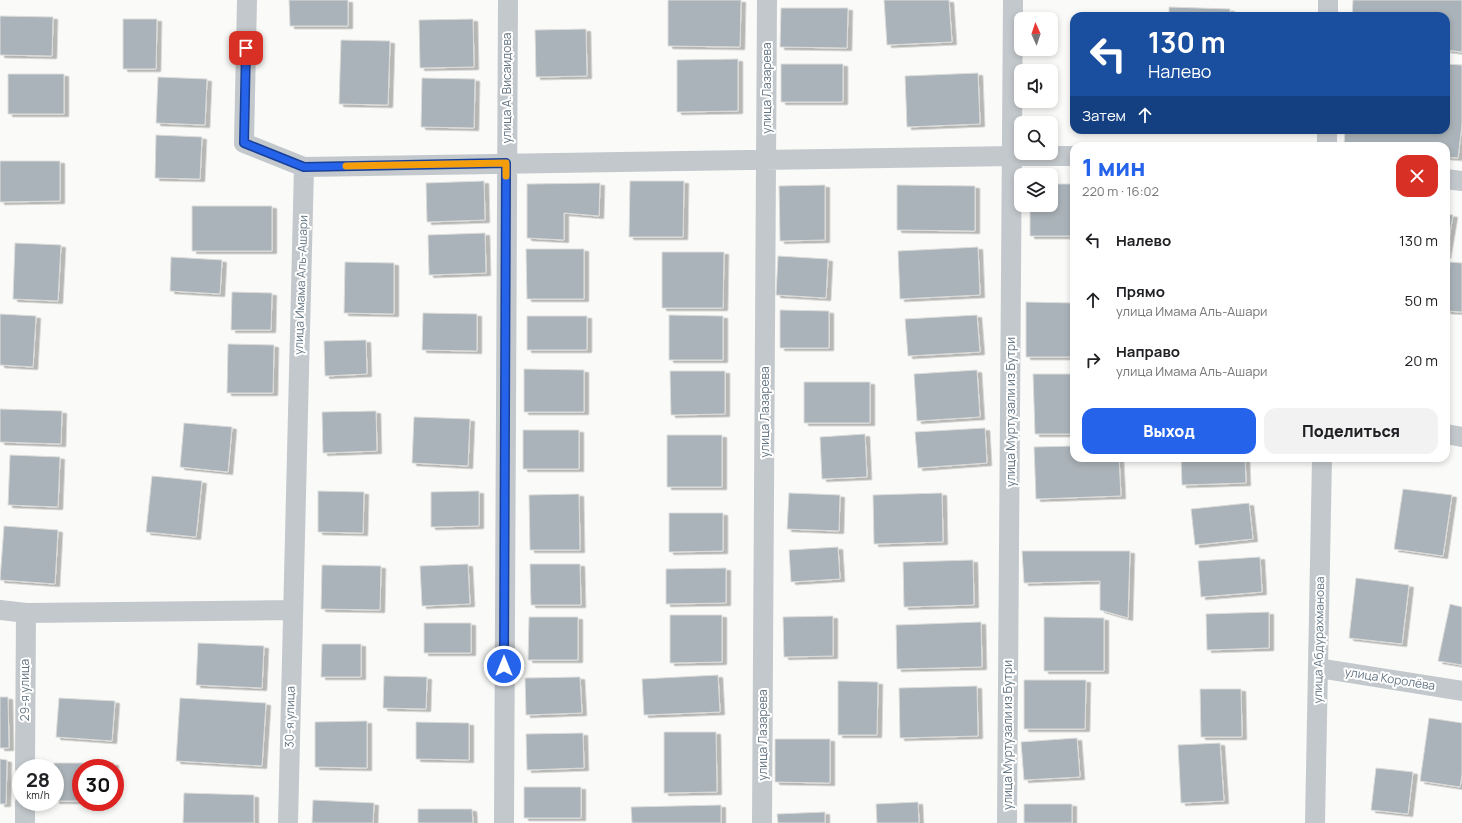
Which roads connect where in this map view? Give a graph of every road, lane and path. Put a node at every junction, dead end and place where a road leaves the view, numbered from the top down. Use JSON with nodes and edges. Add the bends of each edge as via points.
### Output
{"nodes":[{"id":1,"x":247,"y":0,"type":"edge"},
{"id":2,"x":508,"y":0,"type":"edge"},
{"id":3,"x":767,"y":0,"type":"edge"},
{"id":4,"x":1013,"y":0,"type":"edge"},
{"id":5,"x":1328,"y":0,"type":"edge"},
{"id":6,"x":1328,"y":12,"type":"edge"},
{"id":7,"x":1012,"y":156,"type":"junction"},
{"id":8,"x":1070,"y":156,"type":"edge"},
{"id":9,"x":767,"y":160,"type":"junction"},
{"id":10,"x":506,"y":163,"type":"junction"},
{"id":11,"x":304,"y":167,"type":"junction"},
{"id":12,"x":1450,"y":180,"type":"edge"},
{"id":13,"x":1462,"y":181,"type":"edge"},
{"id":14,"x":1450,"y":435,"type":"edge"},
{"id":15,"x":1462,"y":437,"type":"edge"},
{"id":16,"x":1322,"y":462,"type":"edge"},
{"id":17,"x":0,"y":610,"type":"edge"},
{"id":18,"x":293,"y":610,"type":"junction"},
{"id":19,"x":26,"y":613,"type":"junction"},
{"id":20,"x":1318,"y":668,"type":"junction"},
{"id":21,"x":1462,"y":691,"type":"edge"},
{"id":22,"x":25,"y":759,"type":"edge"},
{"id":23,"x":25,"y":811,"type":"edge"},
{"id":24,"x":25,"y":823,"type":"edge"},
{"id":25,"x":288,"y":823,"type":"edge"},
{"id":26,"x":504,"y":823,"type":"edge"},
{"id":27,"x":762,"y":823,"type":"edge"},
{"id":28,"x":1008,"y":823,"type":"edge"},
{"id":29,"x":1315,"y":823,"type":"edge"}],
"edges":[{"from":1,"to":11,"type":"street","via":[[244,143]]},
{"from":2,"to":10,"type":"street","name":"улица А. Висаидова"},
{"from":3,"to":9,"type":"street","name":"улица Лазарева"},
{"from":4,"to":7,"type":"street","name":"улица Муртузали из Бутри"},
{"from":5,"to":6,"type":"street"},
{"from":7,"to":8,"type":"street"},
{"from":7,"to":9,"type":"street"},
{"from":7,"to":28,"type":"street","name":"улица Муртузали из Бутри"},
{"from":9,"to":10,"type":"street"},
{"from":9,"to":27,"type":"street","name":"улица Лазарева"},
{"from":10,"to":11,"type":"street"},
{"from":10,"to":26,"type":"street","name":"улица А. Висаидова"},
{"from":11,"to":18,"type":"street","name":"улица Имама Аль-Ашари"},
{"from":12,"to":13,"type":"street"},
{"from":14,"to":15,"type":"street"},
{"from":16,"to":20,"type":"street","name":"улица Абдурахманова"},
{"from":17,"to":19,"type":"street"},
{"from":18,"to":19,"type":"street"},
{"from":18,"to":25,"type":"street","name":"30-я улица"},
{"from":19,"to":22,"type":"street","name":"29-я улица"},
{"from":20,"to":21,"type":"street","name":"улица Королёва"},
{"from":20,"to":29,"type":"street","name":"улица Абдурахманова"},
{"from":23,"to":24,"type":"street"}]}
